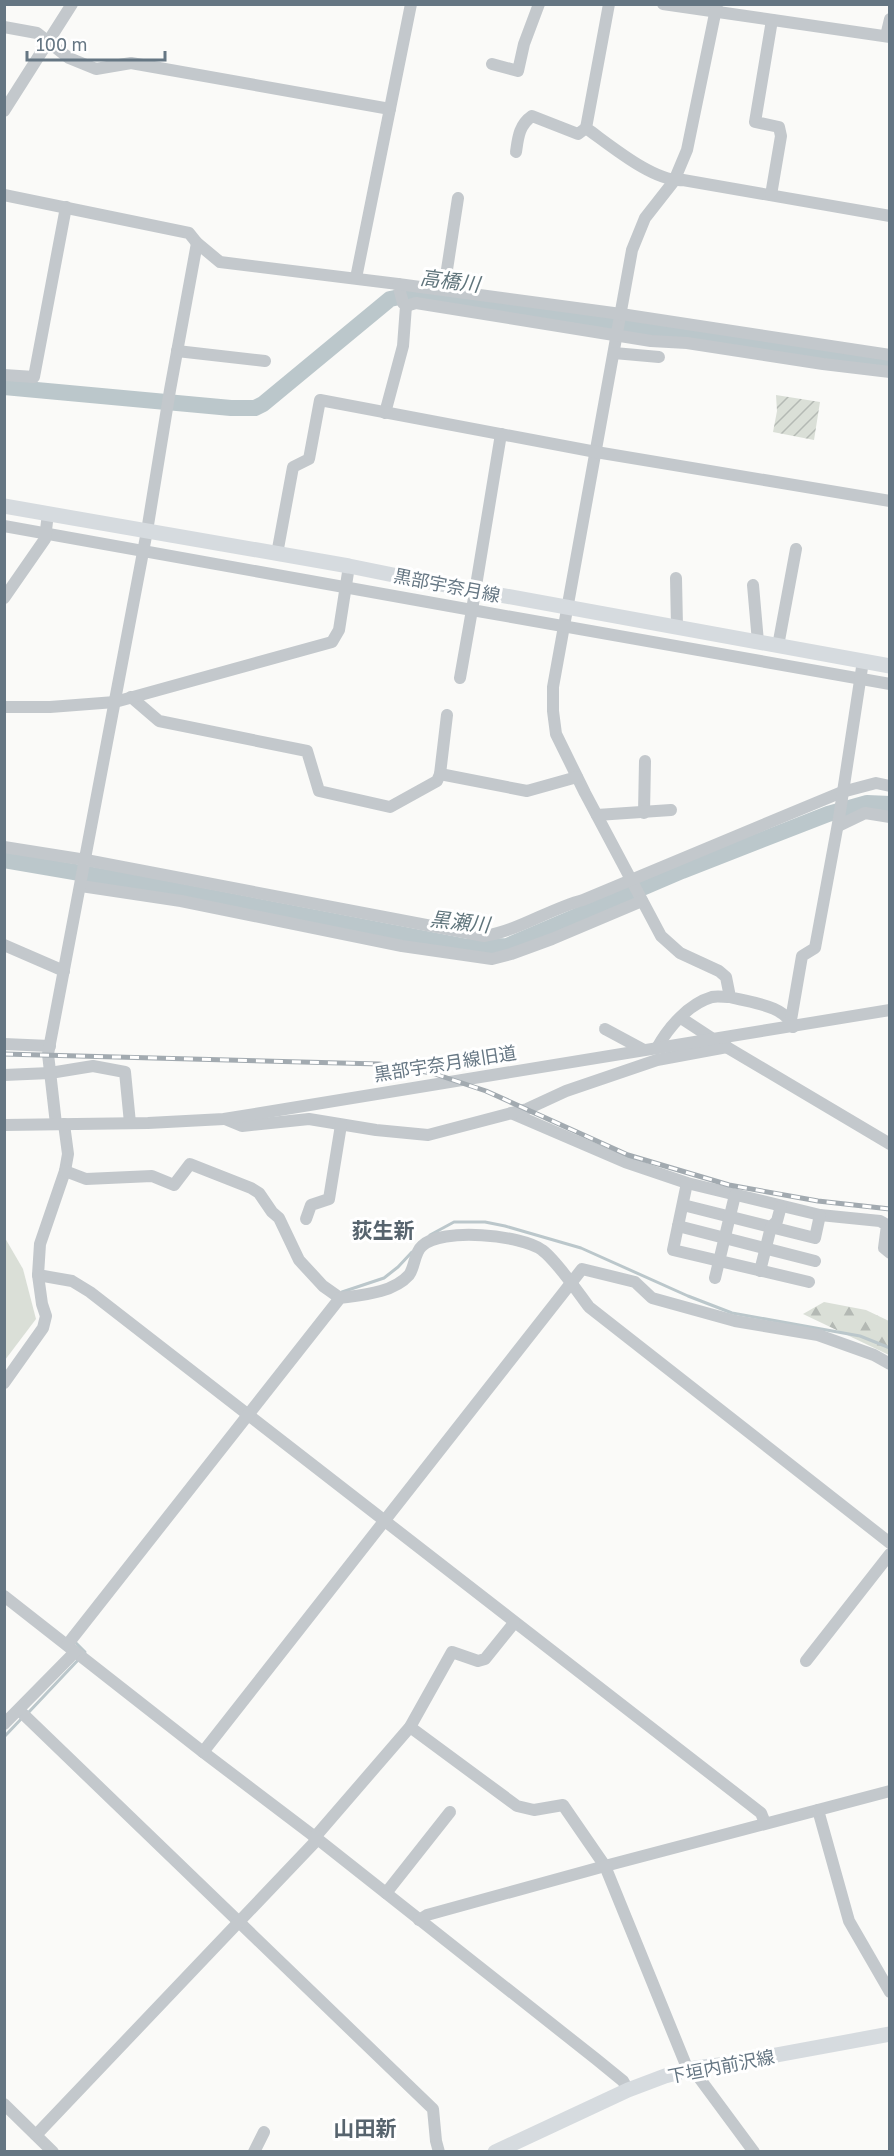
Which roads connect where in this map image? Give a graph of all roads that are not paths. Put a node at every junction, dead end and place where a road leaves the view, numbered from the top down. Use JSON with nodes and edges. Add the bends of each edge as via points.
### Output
{"nodes":[{"id":1,"x":72,"y":4,"type":"edge"},
{"id":2,"x":411,"y":4,"type":"edge"},
{"id":3,"x":539,"y":4,"type":"edge"},
{"id":4,"x":609,"y":4,"type":"edge"},
{"id":5,"x":663,"y":4,"type":"edge"},
{"id":6,"x":717,"y":8,"type":"edge"},
{"id":7,"x":890,"y":19,"type":"edge"},
{"id":8,"x":771,"y":20,"type":"junction"},
{"id":9,"x":4,"y":27,"type":"edge"},
{"id":10,"x":888,"y":37,"type":"edge"},
{"id":11,"x":48,"y":43,"type":"junction"},
{"id":12,"x":492,"y":64,"type":"dead end"},
{"id":13,"x":390,"y":109,"type":"junction"},
{"id":14,"x":4,"y":111,"type":"edge"},
{"id":15,"x":586,"y":128,"type":"junction"},
{"id":16,"x":516,"y":152,"type":"dead end"},
{"id":17,"x":674,"y":181,"type":"junction"},
{"id":18,"x":4,"y":195,"type":"edge"},
{"id":19,"x":771,"y":195,"type":"junction"},
{"id":20,"x":458,"y":198,"type":"dead end"},
{"id":21,"x":66,"y":207,"type":"junction"},
{"id":22,"x":890,"y":216,"type":"edge"},
{"id":23,"x":197,"y":243,"type":"junction"},
{"id":24,"x":356,"y":278,"type":"junction"},
{"id":25,"x":398,"y":284,"type":"junction"},
{"id":26,"x":444,"y":289,"type":"junction"},
{"id":27,"x":406,"y":306,"type":"junction"},
{"id":28,"x":621,"y":314,"type":"junction"},
{"id":29,"x":617,"y":334,"type":"junction"},
{"id":30,"x":177,"y":351,"type":"junction"},
{"id":31,"x":614,"y":353,"type":"junction"},
{"id":32,"x":890,"y":355,"type":"edge"},
{"id":33,"x":659,"y":357,"type":"dead end"},
{"id":34,"x":265,"y":361,"type":"dead end"},
{"id":35,"x":890,"y":372,"type":"edge"},
{"id":36,"x":4,"y":375,"type":"edge"},
{"id":37,"x":385,"y":413,"type":"junction"},
{"id":38,"x":501,"y":434,"type":"junction"},
{"id":39,"x":596,"y":452,"type":"junction"},
{"id":40,"x":890,"y":501,"type":"edge"},
{"id":41,"x":4,"y":506,"type":"edge"},
{"id":42,"x":48,"y":513,"type":"junction"},
{"id":43,"x":4,"y":526,"type":"edge"},
{"id":44,"x":147,"y":531,"type":"junction"},
{"id":45,"x":45,"y":533,"type":"junction"},
{"id":46,"x":796,"y":549,"type":"dead end"},
{"id":47,"x":143,"y":551,"type":"junction"},
{"id":48,"x":277,"y":554,"type":"junction"},
{"id":49,"x":349,"y":566,"type":"junction"},
{"id":50,"x":676,"y":578,"type":"dead end"},
{"id":51,"x":753,"y":585,"type":"dead end"},
{"id":52,"x":346,"y":587,"type":"junction"},
{"id":53,"x":475,"y":591,"type":"junction"},
{"id":54,"x":4,"y":598,"type":"edge"},
{"id":55,"x":568,"y":606,"type":"junction"},
{"id":56,"x":472,"y":610,"type":"junction"},
{"id":57,"x":564,"y":626,"type":"junction"},
{"id":58,"x":677,"y":627,"type":"junction"},
{"id":59,"x":758,"y":642,"type":"junction"},
{"id":60,"x":778,"y":646,"type":"junction"},
{"id":61,"x":863,"y":661,"type":"junction"},
{"id":62,"x":890,"y":666,"type":"edge"},
{"id":63,"x":460,"y":678,"type":"dead end"},
{"id":64,"x":860,"y":679,"type":"junction"},
{"id":65,"x":890,"y":684,"type":"edge"},
{"id":66,"x":131,"y":697,"type":"junction"},
{"id":67,"x":116,"y":702,"type":"junction"},
{"id":68,"x":5,"y":709,"type":"edge"},
{"id":69,"x":447,"y":715,"type":"dead end"},
{"id":70,"x":645,"y":761,"type":"dead end"},
{"id":71,"x":440,"y":774,"type":"junction"},
{"id":72,"x":577,"y":777,"type":"junction"},
{"id":73,"x":890,"y":786,"type":"edge"},
{"id":74,"x":841,"y":795,"type":"junction"},
{"id":75,"x":671,"y":810,"type":"dead end"},
{"id":76,"x":644,"y":813,"type":"junction"},
{"id":77,"x":597,"y":815,"type":"junction"},
{"id":78,"x":890,"y":817,"type":"edge"},
{"id":79,"x":838,"y":822,"type":"junction"},
{"id":80,"x":4,"y":847,"type":"edge"},
{"id":81,"x":86,"y":861,"type":"junction"},
{"id":82,"x":632,"y":881,"type":"junction"},
{"id":83,"x":81,"y":888,"type":"junction"},
{"id":84,"x":641,"y":899,"type":"junction"},
{"id":85,"x":4,"y":945,"type":"edge"},
{"id":86,"x":64,"y":971,"type":"junction"},
{"id":87,"x":730,"y":997,"type":"junction"},
{"id":88,"x":890,"y":1010,"type":"edge"},
{"id":89,"x":681,"y":1018,"type":"junction"},
{"id":90,"x":792,"y":1023,"type":"junction"},
{"id":91,"x":605,"y":1029,"type":"dead end"},
{"id":92,"x":713,"y":1039,"type":"junction"},
{"id":93,"x":4,"y":1044,"type":"edge"},
{"id":94,"x":50,"y":1046,"type":"junction"},
{"id":95,"x":727,"y":1047,"type":"junction"},
{"id":96,"x":651,"y":1049,"type":"junction"},
{"id":97,"x":50,"y":1073,"type":"junction"},
{"id":98,"x":4,"y":1075,"type":"edge"},
{"id":99,"x":510,"y":1113,"type":"junction"},
{"id":100,"x":224,"y":1119,"type":"junction"},
{"id":101,"x":130,"y":1123,"type":"junction"},
{"id":102,"x":60,"y":1124,"type":"junction"},
{"id":103,"x":4,"y":1125,"type":"edge"},
{"id":104,"x":341,"y":1125,"type":"junction"},
{"id":105,"x":890,"y":1144,"type":"edge"},
{"id":106,"x":65,"y":1171,"type":"junction"},
{"id":107,"x":687,"y":1183,"type":"junction"},
{"id":108,"x":735,"y":1195,"type":"junction"},
{"id":109,"x":683,"y":1205,"type":"junction"},
{"id":110,"x":781,"y":1206,"type":"junction"},
{"id":111,"x":820,"y":1215,"type":"junction"},
{"id":112,"x":730,"y":1216,"type":"junction"},
{"id":113,"x":306,"y":1219,"type":"dead end"},
{"id":114,"x":678,"y":1226,"type":"junction"},
{"id":115,"x":771,"y":1227,"type":"junction"},
{"id":116,"x":725,"y":1237,"type":"junction"},
{"id":117,"x":765,"y":1249,"type":"junction"},
{"id":118,"x":890,"y":1253,"type":"edge"},
{"id":119,"x":719,"y":1261,"type":"junction"},
{"id":120,"x":815,"y":1261,"type":"dead end"},
{"id":121,"x":760,"y":1271,"type":"junction"},
{"id":122,"x":38,"y":1275,"type":"junction"},
{"id":123,"x":715,"y":1278,"type":"dead end"},
{"id":124,"x":571,"y":1282,"type":"junction"},
{"id":125,"x":809,"y":1282,"type":"dead end"},
{"id":126,"x":340,"y":1298,"type":"junction"},
{"id":127,"x":890,"y":1364,"type":"edge"},
{"id":128,"x":4,"y":1383,"type":"edge"},
{"id":129,"x":248,"y":1416,"type":"junction"},
{"id":130,"x":384,"y":1520,"type":"junction"},
{"id":131,"x":890,"y":1543,"type":"edge"},
{"id":132,"x":890,"y":1554,"type":"edge"},
{"id":133,"x":4,"y":1596,"type":"edge"},
{"id":134,"x":514,"y":1623,"type":"junction"},
{"id":135,"x":71,"y":1649,"type":"junction"},
{"id":136,"x":806,"y":1661,"type":"dead end"},
{"id":137,"x":19,"y":1710,"type":"junction"},
{"id":138,"x":4,"y":1724,"type":"edge"},
{"id":139,"x":410,"y":1726,"type":"junction"},
{"id":140,"x":203,"y":1752,"type":"junction"},
{"id":141,"x":890,"y":1791,"type":"edge"},
{"id":142,"x":818,"y":1810,"type":"junction"},
{"id":143,"x":450,"y":1812,"type":"dead end"},
{"id":144,"x":765,"y":1823,"type":"junction"},
{"id":145,"x":315,"y":1836,"type":"junction"},
{"id":146,"x":605,"y":1866,"type":"junction"},
{"id":147,"x":386,"y":1893,"type":"junction"},
{"id":148,"x":419,"y":1920,"type":"junction"},
{"id":149,"x":239,"y":1923,"type":"junction"},
{"id":150,"x":890,"y":1992,"type":"edge"},
{"id":151,"x":890,"y":2034,"type":"edge"},
{"id":152,"x":692,"y":2069,"type":"junction"},
{"id":153,"x":628,"y":2090,"type":"junction"},
{"id":154,"x":4,"y":2104,"type":"edge"},
{"id":155,"x":264,"y":2132,"type":"dead end"},
{"id":156,"x":36,"y":2134,"type":"junction"},
{"id":157,"x":53,"y":2151,"type":"edge"},
{"id":158,"x":254,"y":2151,"type":"edge"},
{"id":159,"x":439,"y":2151,"type":"edge"},
{"id":160,"x":495,"y":2151,"type":"edge"},
{"id":161,"x":754,"y":2151,"type":"edge"}],
"edges":[{"from":1,"to":11,"type":"street"},
{"from":2,"to":13,"type":"street"},
{"from":3,"to":12,"type":"street","via":[[518,71]]},
{"from":4,"to":15,"type":"street"},
{"from":5,"to":6,"type":"street"},
{"from":6,"to":8,"type":"street"},
{"from":6,"to":17,"type":"street","via":[[687,150]]},
{"from":7,"to":10,"type":"street"},
{"from":8,"to":10,"type":"street"},
{"from":8,"to":19,"type":"street","via":[[756,122],[779,127],[781,136]]},
{"from":9,"to":11,"type":"street","via":[[37,33]]},
{"from":11,"to":13,"type":"street","via":[[69,58],[96,69],[131,63]]},
{"from":11,"to":14,"type":"street"},
{"from":13,"to":24,"type":"street"},
{"from":15,"to":16,"type":"street","via":[[578,134],[532,116],[520,130]]},
{"from":15,"to":17,"type":"street","via":[[655,176]]},
{"from":17,"to":19,"type":"street"},
{"from":17,"to":28,"type":"street","via":[[645,218],[632,250]]},
{"from":18,"to":21,"type":"street"},
{"from":19,"to":22,"type":"street"},
{"from":20,"to":26,"type":"street"},
{"from":21,"to":23,"type":"street","via":[[189,233]]},
{"from":21,"to":36,"type":"street","via":[[34,377]]},
{"from":23,"to":24,"type":"street","via":[[220,262]]},
{"from":23,"to":30,"type":"street"},
{"from":24,"to":25,"type":"street"},
{"from":25,"to":26,"type":"street"},
{"from":25,"to":27,"type":"street"},
{"from":26,"to":28,"type":"street"},
{"from":27,"to":29,"type":"street","via":[[416,303]]},
{"from":27,"to":37,"type":"street","via":[[403,346]]},
{"from":28,"to":29,"type":"street"},
{"from":28,"to":32,"type":"street"},
{"from":29,"to":31,"type":"street"},
{"from":29,"to":35,"type":"street"},
{"from":30,"to":34,"type":"street"},
{"from":30,"to":44,"type":"street"},
{"from":31,"to":33,"type":"street"},
{"from":31,"to":39,"type":"street"},
{"from":37,"to":38,"type":"street"},
{"from":37,"to":48,"type":"street","via":[[320,400],[309,459],[293,467]]},
{"from":38,"to":39,"type":"street"},
{"from":38,"to":53,"type":"street"},
{"from":39,"to":40,"type":"street"},
{"from":39,"to":55,"type":"street"},
{"from":41,"to":42,"type":"main road","name":"黒部宇奈月線"},
{"from":42,"to":44,"type":"main road","name":"黒部宇奈月線"},
{"from":42,"to":45,"type":"street"},
{"from":43,"to":45,"type":"street"},
{"from":44,"to":47,"type":"street"},
{"from":44,"to":48,"type":"main road","name":"黒部宇奈月線"},
{"from":45,"to":47,"type":"street"},
{"from":45,"to":54,"type":"street","via":[[45,539]]},
{"from":46,"to":60,"type":"street"},
{"from":47,"to":52,"type":"street"},
{"from":47,"to":67,"type":"street"},
{"from":48,"to":49,"type":"main road","name":"黒部宇奈月線"},
{"from":49,"to":52,"type":"street"},
{"from":49,"to":53,"type":"main road","name":"黒部宇奈月線"},
{"from":50,"to":58,"type":"street"},
{"from":51,"to":59,"type":"street"},
{"from":52,"to":56,"type":"street"},
{"from":52,"to":66,"type":"street","via":[[339,630],[332,642]]},
{"from":53,"to":55,"type":"main road","name":"黒部宇奈月線"},
{"from":53,"to":56,"type":"street"},
{"from":55,"to":57,"type":"street"},
{"from":55,"to":58,"type":"main road","name":"黒部宇奈月線"},
{"from":56,"to":57,"type":"street"},
{"from":56,"to":63,"type":"street"},
{"from":57,"to":64,"type":"street"},
{"from":57,"to":72,"type":"street","via":[[553,687],[553,711],[556,734]]},
{"from":58,"to":59,"type":"main road","name":"黒部宇奈月線"},
{"from":59,"to":60,"type":"main road","name":"黒部宇奈月線"},
{"from":60,"to":61,"type":"main road","name":"黒部宇奈月線"},
{"from":61,"to":62,"type":"main road","name":"黒部宇奈月線"},
{"from":61,"to":64,"type":"street"},
{"from":64,"to":65,"type":"street"},
{"from":64,"to":74,"type":"street"},
{"from":66,"to":67,"type":"street"},
{"from":66,"to":71,"type":"street","via":[[159,721],[307,751],[319,791],[333,795],[390,807],[437,781]]},
{"from":67,"to":68,"type":"street"},
{"from":67,"to":81,"type":"street"},
{"from":69,"to":71,"type":"street"},
{"from":70,"to":76,"type":"street"},
{"from":71,"to":72,"type":"street","via":[[527,791]]},
{"from":72,"to":77,"type":"street"},
{"from":73,"to":74,"type":"street","via":[[876,783]]},
{"from":74,"to":79,"type":"street"},
{"from":74,"to":82,"type":"street"},
{"from":75,"to":76,"type":"street"},
{"from":76,"to":77,"type":"street"},
{"from":77,"to":82,"type":"street"},
{"from":78,"to":79,"type":"street","via":[[865,813]]},
{"from":79,"to":90,"type":"street","via":[[815,948],[802,956]]},
{"from":80,"to":81,"type":"street"},
{"from":81,"to":82,"type":"street","via":[[484,936],[498,934],[563,905]]},
{"from":81,"to":83,"type":"street"},
{"from":82,"to":84,"type":"street"},
{"from":83,"to":84,"type":"street","via":[[180,901],[402,946],[492,959],[542,943]]},
{"from":83,"to":86,"type":"street"},
{"from":84,"to":87,"type":"street","via":[[661,936],[680,953],[726,977]]},
{"from":85,"to":86,"type":"street"},
{"from":86,"to":94,"type":"street"},
{"from":87,"to":89,"type":"street","via":[[713,996]]},
{"from":87,"to":90,"type":"street","via":[[778,1010]]},
{"from":88,"to":90,"type":"street","name":"黒部宇奈月線旧道"},
{"from":89,"to":92,"type":"street"},
{"from":89,"to":96,"type":"street"},
{"from":90,"to":92,"type":"street","name":"黒部宇奈月線旧道"},
{"from":91,"to":96,"type":"street"},
{"from":92,"to":95,"type":"street"},
{"from":92,"to":96,"type":"street","name":"黒部宇奈月線旧道"},
{"from":93,"to":94,"type":"street"},
{"from":94,"to":97,"type":"street"},
{"from":95,"to":99,"type":"street","via":[[657,1060]]},
{"from":95,"to":105,"type":"street"},
{"from":96,"to":100,"type":"street","name":"黒部宇奈月線旧道"},
{"from":97,"to":98,"type":"street"},
{"from":97,"to":101,"type":"street","via":[[93,1066],[125,1072]]},
{"from":97,"to":102,"type":"street"},
{"from":99,"to":104,"type":"street","via":[[428,1135]]},
{"from":99,"to":107,"type":"street","via":[[625,1162]]},
{"from":100,"to":101,"type":"street","name":"黒部宇奈月線旧道"},
{"from":100,"to":104,"type":"street","via":[[242,1126],[309,1119]]},
{"from":101,"to":102,"type":"street","name":"黒部宇奈月線旧道"},
{"from":102,"to":103,"type":"street","name":"黒部宇奈月線旧道"},
{"from":102,"to":106,"type":"street","via":[[68,1154]]},
{"from":104,"to":113,"type":"street","via":[[329,1199],[310,1205]]},
{"from":106,"to":122,"type":"street","via":[[40,1244]]},
{"from":106,"to":126,"type":"street","via":[[86,1179],[152,1176],[174,1185],[190,1164],[251,1188],[279,1218],[299,1260]]},
{"from":107,"to":108,"type":"street"},
{"from":107,"to":109,"type":"street"},
{"from":108,"to":110,"type":"street"},
{"from":108,"to":112,"type":"street"},
{"from":109,"to":112,"type":"street"},
{"from":109,"to":114,"type":"street"},
{"from":110,"to":111,"type":"street"},
{"from":110,"to":115,"type":"street"},
{"from":111,"to":115,"type":"street","via":[[815,1238]]},
{"from":111,"to":118,"type":"street","via":[[880,1221],[887,1225],[884,1248]]},
{"from":112,"to":115,"type":"street"},
{"from":112,"to":116,"type":"street"},
{"from":114,"to":116,"type":"street"},
{"from":114,"to":119,"type":"street","via":[[673,1250]]},
{"from":115,"to":117,"type":"street"},
{"from":116,"to":117,"type":"street"},
{"from":116,"to":119,"type":"street"},
{"from":117,"to":120,"type":"street"},
{"from":117,"to":121,"type":"street"},
{"from":119,"to":121,"type":"street"},
{"from":119,"to":123,"type":"street"},
{"from":121,"to":125,"type":"street"},
{"from":122,"to":128,"type":"street","via":[[46,1316],[43,1328]]},
{"from":122,"to":129,"type":"street","via":[[72,1281],[90,1292]]},
{"from":124,"to":126,"type":"street","via":[[542,1250],[526,1242],[450,1234],[422,1246],[410,1274],[395,1285]]},
{"from":124,"to":127,"type":"street","via":[[582,1269],[604,1273],[635,1282],[652,1298],[735,1322],[818,1335]]},
{"from":124,"to":130,"type":"street"},
{"from":124,"to":131,"type":"street","via":[[588,1307]]},
{"from":126,"to":129,"type":"street"},
{"from":129,"to":130,"type":"street"},
{"from":129,"to":135,"type":"street"},
{"from":130,"to":134,"type":"street"},
{"from":130,"to":140,"type":"street"},
{"from":132,"to":136,"type":"street"},
{"from":133,"to":135,"type":"street"},
{"from":134,"to":139,"type":"street","via":[[485,1659],[478,1661],[452,1652]]},
{"from":134,"to":144,"type":"street","via":[[761,1813]]},
{"from":135,"to":137,"type":"street"},
{"from":135,"to":140,"type":"street"},
{"from":137,"to":138,"type":"street"},
{"from":137,"to":149,"type":"street"},
{"from":139,"to":145,"type":"street"},
{"from":139,"to":146,"type":"street","via":[[517,1806],[534,1810],[563,1805]]},
{"from":140,"to":145,"type":"street"},
{"from":141,"to":142,"type":"street"},
{"from":142,"to":144,"type":"street"},
{"from":142,"to":150,"type":"street","via":[[849,1921]]},
{"from":143,"to":147,"type":"street"},
{"from":144,"to":146,"type":"street"},
{"from":145,"to":147,"type":"street"},
{"from":145,"to":149,"type":"street","via":[[314,1843]]},
{"from":146,"to":148,"type":"street"},
{"from":146,"to":152,"type":"street"},
{"from":147,"to":148,"type":"street"},
{"from":148,"to":153,"type":"street","via":[[623,2080]]},
{"from":149,"to":156,"type":"street"},
{"from":149,"to":159,"type":"street","via":[[432,2109]]},
{"from":151,"to":152,"type":"main road","name":"下垣内前沢線"},
{"from":152,"to":153,"type":"main road","name":"下垣内前沢線"},
{"from":152,"to":161,"type":"street"},
{"from":153,"to":160,"type":"main road","name":"下垣内前沢線"},
{"from":154,"to":156,"type":"street"},
{"from":155,"to":158,"type":"street"},
{"from":156,"to":157,"type":"street"}]}
